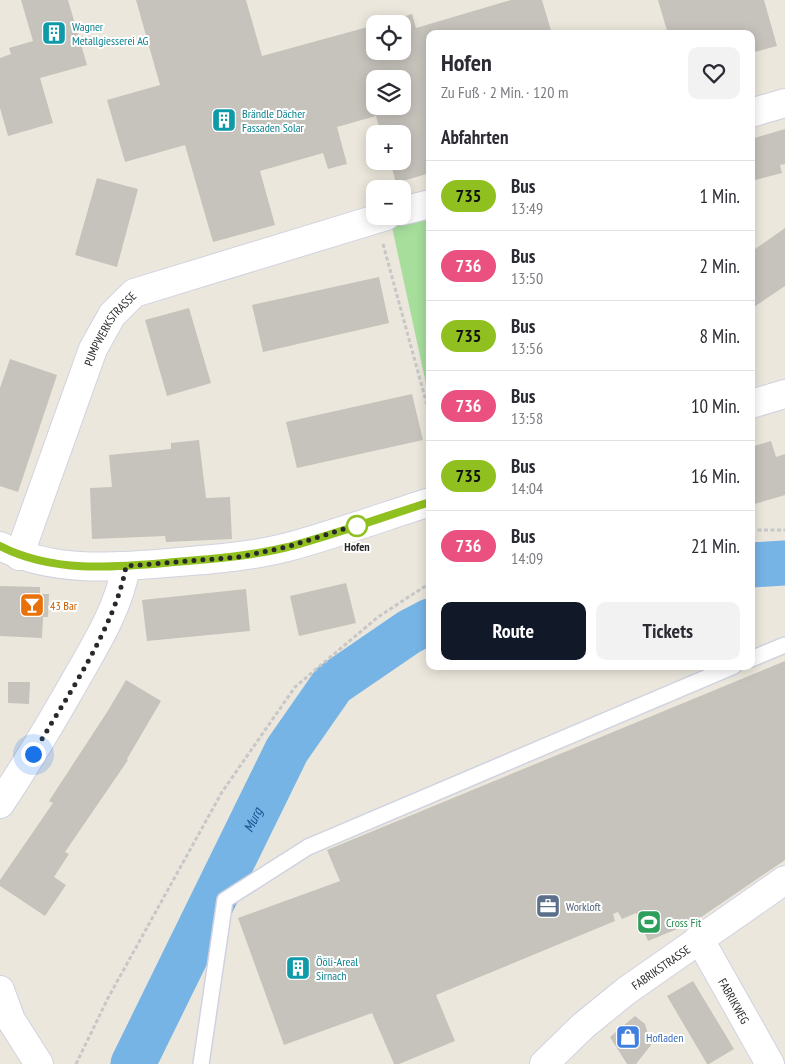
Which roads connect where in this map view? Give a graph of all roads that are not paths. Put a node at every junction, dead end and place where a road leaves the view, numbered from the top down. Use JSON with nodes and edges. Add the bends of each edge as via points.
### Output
{"nodes":[{"id":1,"x":785,"y":103,"type":"edge"},
{"id":2,"x":755,"y":112,"type":"edge"},
{"id":3,"x":426,"y":205,"type":"edge"},
{"id":4,"x":411,"y":209,"type":"edge"},
{"id":5,"x":366,"y":223,"type":"edge"},
{"id":6,"x":785,"y":394,"type":"edge"},
{"id":7,"x":755,"y":403,"type":"edge"},
{"id":8,"x":426,"y":503,"type":"edge"},
{"id":9,"x":10,"y":551,"type":"edge"},
{"id":10,"x":126,"y":566,"type":"junction"},
{"id":11,"x":785,"y":644,"type":"edge"},
{"id":12,"x":755,"y":657,"type":"edge"},
{"id":13,"x":725,"y":670,"type":"edge"},
{"id":14,"x":0,"y":804,"type":"edge"},
{"id":15,"x":785,"y":880,"type":"edge"},
{"id":16,"x":699,"y":938,"type":"junction"},
{"id":17,"x":0,"y":990,"type":"edge"},
{"id":18,"x":39,"y":1064,"type":"edge"},
{"id":19,"x":201,"y":1064,"type":"edge"},
{"id":20,"x":544,"y":1064,"type":"edge"},
{"id":21,"x":770,"y":1064,"type":"edge"}],
"edges":[{"from":1,"to":2,"type":"street"},
{"from":3,"to":4,"type":"street"},
{"from":5,"to":9,"type":"street","name":"PUMPWERKSTRASSE","via":[[134,293],[112,315],[93,350]]},
{"from":6,"to":7,"type":"street"},
{"from":8,"to":10,"type":"street","via":[[287,547],[239,557]]},
{"from":9,"to":10,"type":"street","via":[[79,566]]},
{"from":10,"to":14,"type":"street","via":[[117,600],[101,636],[33,754]]},
{"from":11,"to":12,"type":"lane"},
{"from":13,"to":19,"type":"lane","via":[[308,847],[225,900]]},
{"from":15,"to":16,"type":"street","name":"FABRIKSTRASSE"},
{"from":16,"to":20,"type":"street","name":"FABRIKSTRASSE","via":[[583,1026]]},
{"from":16,"to":21,"type":"street","name":"FABRIKWEG"},
{"from":17,"to":18,"type":"street","via":[[11,1020]]}]}
